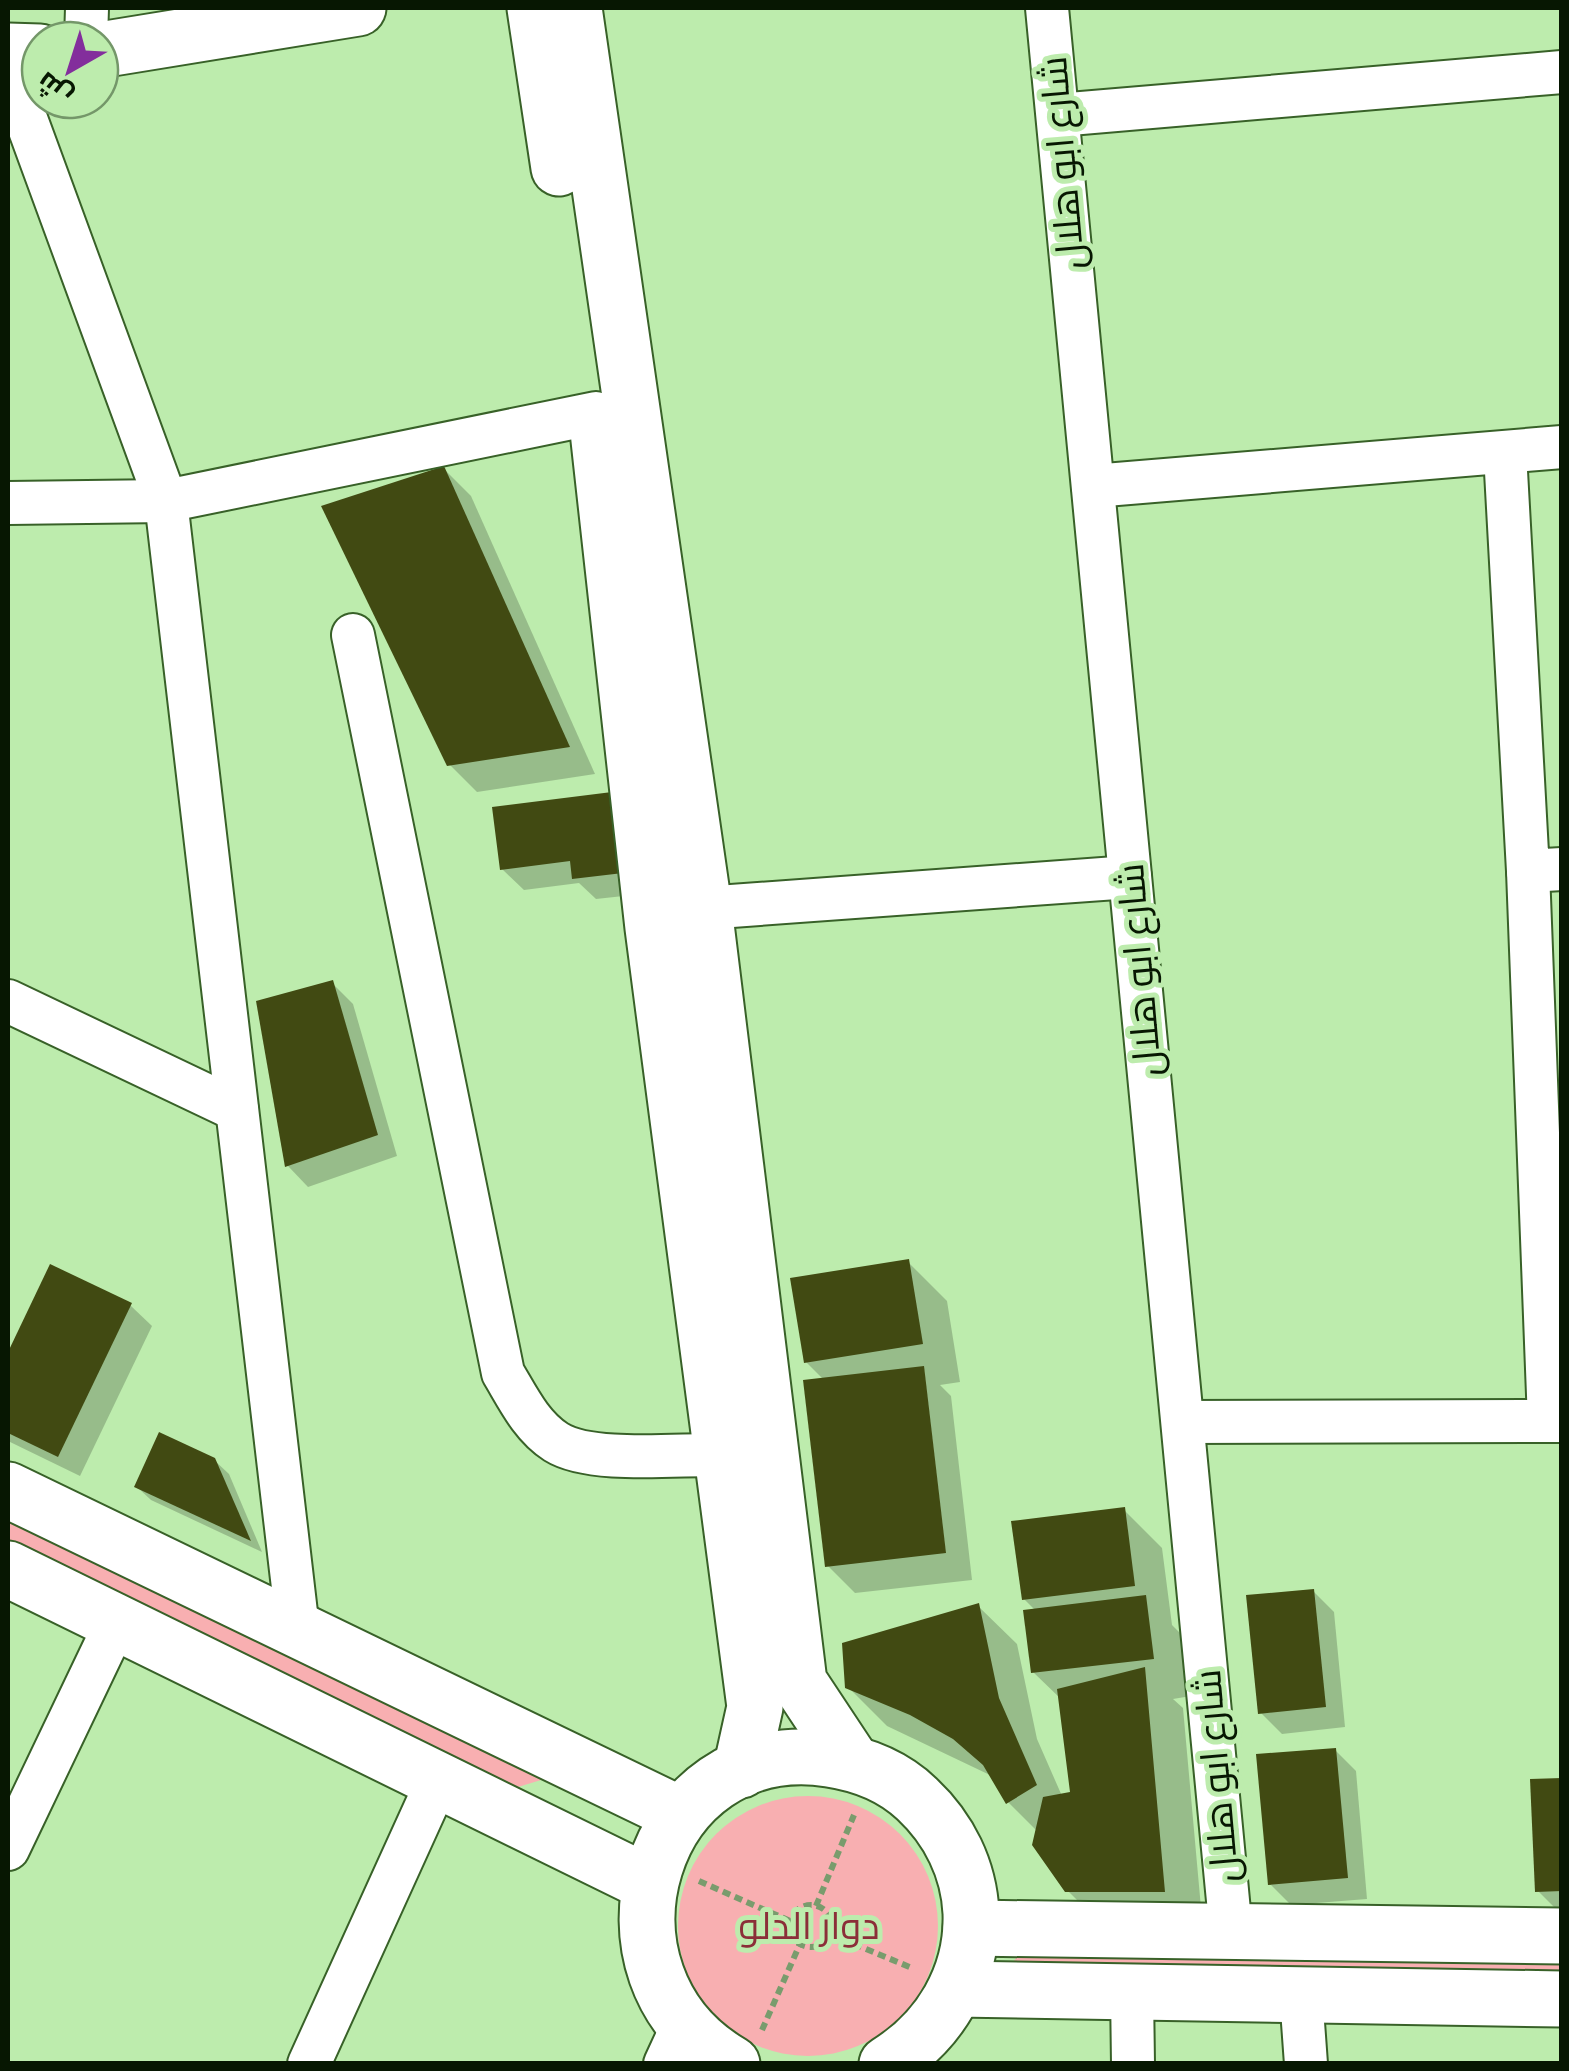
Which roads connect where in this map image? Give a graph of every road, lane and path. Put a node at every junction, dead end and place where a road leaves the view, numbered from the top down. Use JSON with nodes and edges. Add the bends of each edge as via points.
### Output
{"nodes":[{"id":1,"x":358,"y":8,"type":"edge"},
{"id":2,"x":534,"y":8,"type":"edge"},
{"id":3,"x":574,"y":8,"type":"edge"},
{"id":4,"x":1047,"y":8,"type":"edge"},
{"id":5,"x":120,"y":47,"type":"edge"},
{"id":6,"x":8,"y":70,"type":"edge"},
{"id":7,"x":1562,"y":72,"type":"edge"},
{"id":8,"x":1058,"y":114,"type":"junction"},
{"id":9,"x":596,"y":413,"type":"junction"},
{"id":10,"x":1562,"y":446,"type":"edge"},
{"id":11,"x":1506,"y":453,"type":"junction"},
{"id":12,"x":1093,"y":486,"type":"junction"},
{"id":13,"x":166,"y":501,"type":"junction"},
{"id":14,"x":8,"y":503,"type":"edge"},
{"id":15,"x":353,"y":635,"type":"dead end"},
{"id":16,"x":1545,"y":870,"type":"edge"},
{"id":17,"x":1130,"y":877,"type":"junction"},
{"id":18,"x":704,"y":908,"type":"junction"},
{"id":19,"x":8,"y":1001,"type":"edge"},
{"id":20,"x":237,"y":1110,"type":"junction"},
{"id":21,"x":1555,"y":1421,"type":"edge"},
{"id":22,"x":1183,"y":1422,"type":"junction"},
{"id":23,"x":720,"y":1455,"type":"junction"},
{"id":24,"x":8,"y":1490,"type":"edge"},
{"id":25,"x":8,"y":1569,"type":"edge"},
{"id":26,"x":116,"y":1622,"type":"junction"},
{"id":27,"x":298,"y":1630,"type":"junction"},
{"id":28,"x":741,"y":1770,"type":"junction"},
{"id":29,"x":438,"y":1780,"type":"junction"},
{"id":30,"x":855,"y":1784,"type":"junction"},
{"id":31,"x":681,"y":1816,"type":"junction"},
{"id":32,"x":8,"y":1849,"type":"edge"},
{"id":33,"x":668,"y":1880,"type":"junction"},
{"id":34,"x":816,"y":1906,"type":"junction"},
{"id":35,"x":790,"y":1921,"type":"junction"},
{"id":36,"x":971,"y":1928,"type":"junction"},
{"id":37,"x":1231,"y":1932,"type":"junction"},
{"id":38,"x":830,"y":1934,"type":"junction"},
{"id":39,"x":1562,"y":1936,"type":"edge"},
{"id":40,"x":800,"y":1944,"type":"junction"},
{"id":41,"x":943,"y":1982,"type":"junction"},
{"id":42,"x":1132,"y":1992,"type":"junction"},
{"id":43,"x":1302,"y":1995,"type":"junction"},
{"id":44,"x":1562,"y":2000,"type":"edge"},
{"id":45,"x":674,"y":2044,"type":"edge"},
{"id":46,"x":744,"y":2054,"type":"edge"},
{"id":47,"x":904,"y":2055,"type":"edge"},
{"id":48,"x":309,"y":2064,"type":"edge"},
{"id":49,"x":1133,"y":2064,"type":"edge"},
{"id":50,"x":1306,"y":2064,"type":"edge"}],
"edges":[{"from":1,"to":5,"type":"street"},
{"from":2,"to":9,"type":"street"},
{"from":3,"to":18,"type":"street"},
{"from":4,"to":8,"type":"street","name":"شارع ابو هلال"},
{"from":6,"to":13,"type":"street"},
{"from":7,"to":8,"type":"street"},
{"from":8,"to":12,"type":"street","name":"شارع ابو هلال"},
{"from":9,"to":13,"type":"street"},
{"from":9,"to":23,"type":"street"},
{"from":10,"to":11,"type":"street"},
{"from":11,"to":12,"type":"street"},
{"from":11,"to":16,"type":"street"},
{"from":12,"to":17,"type":"street","name":"شارع ابو هلال"},
{"from":13,"to":14,"type":"street"},
{"from":13,"to":20,"type":"street"},
{"from":15,"to":23,"type":"street","via":[[504,1374],[527,1415],[556,1442],[585,1452]]},
{"from":16,"to":21,"type":"street"},
{"from":17,"to":18,"type":"street"},
{"from":17,"to":22,"type":"street","name":"شارع ابو هلال"},
{"from":18,"to":30,"type":"street","via":[[799,1682]]},
{"from":19,"to":20,"type":"street"},
{"from":20,"to":27,"type":"street"},
{"from":21,"to":22,"type":"street"},
{"from":22,"to":37,"type":"street","name":"شارع ابو هلال"},
{"from":23,"to":28,"type":"street","via":[[756,1707]]},
{"from":24,"to":27,"type":"street"},
{"from":25,"to":26,"type":"street"},
{"from":26,"to":29,"type":"street"},
{"from":26,"to":32,"type":"street"},
{"from":27,"to":31,"type":"street"},
{"from":28,"to":30,"type":"street","via":[[815,1757]]},
{"from":28,"to":31,"type":"street"},
{"from":29,"to":33,"type":"street"},
{"from":29,"to":48,"type":"street"},
{"from":30,"to":34,"type":"path"},
{"from":30,"to":36,"type":"street","via":[[908,1791],[931,1812],[962,1867]]},
{"from":31,"to":33,"type":"street","via":[[661,1848]]},
{"from":33,"to":35,"type":"path"},
{"from":33,"to":45,"type":"street","via":[[644,1921]]},
{"from":34,"to":35,"type":"path","via":[[797,1910]]},
{"from":34,"to":38,"type":"path","via":[[831,1920]]},
{"from":35,"to":40,"type":"path","via":[[790,1934]]},
{"from":36,"to":37,"type":"street"},
{"from":36,"to":41,"type":"street"},
{"from":37,"to":39,"type":"street"},
{"from":38,"to":40,"type":"path","via":[[821,1946]]},
{"from":38,"to":41,"type":"path"},
{"from":40,"to":46,"type":"path"},
{"from":41,"to":42,"type":"street"},
{"from":41,"to":47,"type":"street"},
{"from":42,"to":43,"type":"street"},
{"from":42,"to":49,"type":"street"},
{"from":43,"to":44,"type":"street"},
{"from":43,"to":50,"type":"street"},
{"from":45,"to":46,"type":"street"}]}
